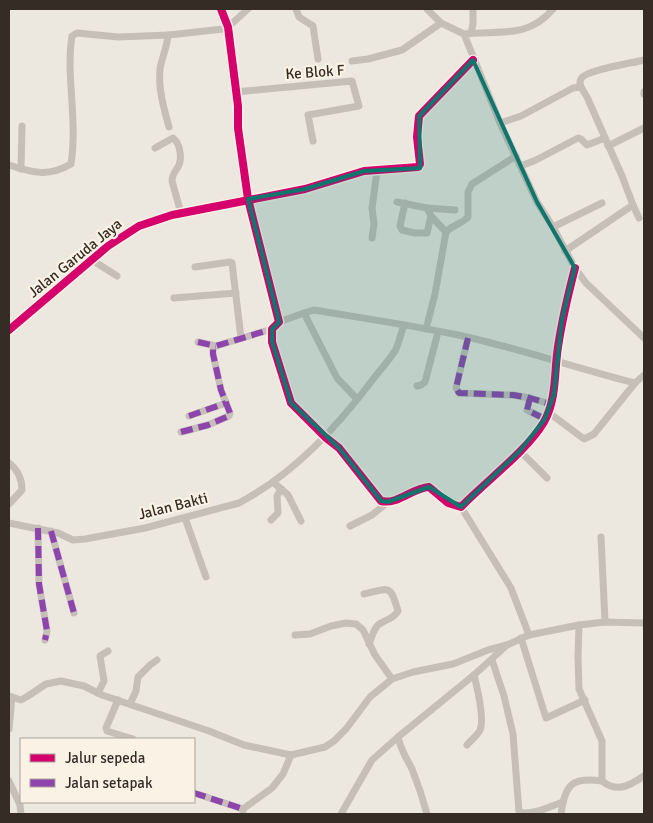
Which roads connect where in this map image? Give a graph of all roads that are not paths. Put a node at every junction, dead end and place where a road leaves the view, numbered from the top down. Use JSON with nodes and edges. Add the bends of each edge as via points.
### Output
{"nodes":[{"id":1,"x":221,"y":9,"type":"edge"},
{"id":2,"x":248,"y":9,"type":"edge"},
{"id":3,"x":296,"y":9,"type":"edge"},
{"id":4,"x":427,"y":9,"type":"edge"},
{"id":5,"x":473,"y":9,"type":"edge"},
{"id":6,"x":553,"y":9,"type":"edge"},
{"id":7,"x":441,"y":23,"type":"junction"},
{"id":8,"x":228,"y":27,"type":"junction"},
{"id":9,"x":467,"y":33,"type":"junction"},
{"id":10,"x":168,"y":35,"type":"junction"},
{"id":11,"x":318,"y":59,"type":"dead end"},
{"id":12,"x":473,"y":60,"type":"junction"},
{"id":13,"x":644,"y":60,"type":"edge"},
{"id":14,"x":352,"y":62,"type":"dead end"},
{"id":15,"x":581,"y":87,"type":"junction"},
{"id":16,"x":236,"y":92,"type":"junction"},
{"id":17,"x":500,"y":123,"type":"junction"},
{"id":18,"x":22,"y":126,"type":"dead end"},
{"id":19,"x":169,"y":127,"type":"dead end"},
{"id":20,"x":644,"y":128,"type":"edge"},
{"id":21,"x":604,"y":138,"type":"junction"},
{"id":22,"x":313,"y":140,"type":"dead end"},
{"id":23,"x":608,"y":146,"type":"junction"},
{"id":24,"x":155,"y":148,"type":"dead end"},
{"id":25,"x":516,"y":156,"type":"junction"},
{"id":26,"x":9,"y":165,"type":"edge"},
{"id":27,"x":521,"y":166,"type":"junction"},
{"id":28,"x":20,"y":169,"type":"junction"},
{"id":29,"x":377,"y":171,"type":"junction"},
{"id":30,"x":248,"y":198,"type":"junction"},
{"id":31,"x":397,"y":202,"type":"dead end"},
{"id":32,"x":405,"y":203,"type":"junction"},
{"id":33,"x":602,"y":203,"type":"dead end"},
{"id":34,"x":633,"y":205,"type":"junction"},
{"id":35,"x":427,"y":208,"type":"junction"},
{"id":36,"x":455,"y":210,"type":"dead end"},
{"id":37,"x":181,"y":213,"type":"junction"},
{"id":38,"x":431,"y":216,"type":"junction"},
{"id":39,"x":639,"y":218,"type":"dead end"},
{"id":40,"x":553,"y":227,"type":"junction"},
{"id":41,"x":446,"y":232,"type":"junction"},
{"id":42,"x":372,"y":238,"type":"dead end"},
{"id":43,"x":565,"y":251,"type":"junction"},
{"id":44,"x":92,"y":260,"type":"junction"},
{"id":45,"x":195,"y":267,"type":"dead end"},
{"id":46,"x":575,"y":268,"type":"junction"},
{"id":47,"x":117,"y":276,"type":"dead end"},
{"id":48,"x":236,"y":293,"type":"junction"},
{"id":49,"x":174,"y":298,"type":"dead end"},
{"id":50,"x":304,"y":312,"type":"junction"},
{"id":51,"x":279,"y":322,"type":"junction"},
{"id":52,"x":404,"y":325,"type":"junction"},
{"id":53,"x":272,"y":329,"type":"junction"},
{"id":54,"x":9,"y":330,"type":"edge"},
{"id":55,"x":426,"y":330,"type":"junction"},
{"id":56,"x":438,"y":332,"type":"junction"},
{"id":57,"x":241,"y":338,"type":"junction"},
{"id":58,"x":468,"y":338,"type":"junction"},
{"id":59,"x":644,"y":338,"type":"edge"},
{"id":60,"x":198,"y":342,"type":"dead end"},
{"id":61,"x":216,"y":346,"type":"junction"},
{"id":62,"x":556,"y":360,"type":"junction"},
{"id":63,"x":644,"y":375,"type":"edge"},
{"id":64,"x":635,"y":383,"type":"junction"},
{"id":65,"x":417,"y":386,"type":"dead end"},
{"id":66,"x":530,"y":398,"type":"junction"},
{"id":67,"x":357,"y":399,"type":"junction"},
{"id":68,"x":226,"y":403,"type":"junction"},
{"id":69,"x":548,"y":412,"type":"junction"},
{"id":70,"x":189,"y":416,"type":"dead end"},
{"id":71,"x":181,"y":432,"type":"dead end"},
{"id":72,"x":324,"y":437,"type":"junction"},
{"id":73,"x":520,"y":450,"type":"junction"},
{"id":74,"x":9,"y":463,"type":"edge"},
{"id":75,"x":547,"y":478,"type":"dead end"},
{"id":76,"x":273,"y":482,"type":"junction"},
{"id":77,"x":281,"y":489,"type":"junction"},
{"id":78,"x":388,"y":502,"type":"junction"},
{"id":79,"x":9,"y":504,"type":"edge"},
{"id":80,"x":460,"y":507,"type":"junction"},
{"id":81,"x":185,"y":518,"type":"junction"},
{"id":82,"x":271,"y":520,"type":"dead end"},
{"id":83,"x":301,"y":521,"type":"dead end"},
{"id":84,"x":9,"y":523,"type":"edge"},
{"id":85,"x":350,"y":526,"type":"dead end"},
{"id":86,"x":38,"y":528,"type":"junction"},
{"id":87,"x":51,"y":531,"type":"junction"},
{"id":88,"x":601,"y":536,"type":"dead end"},
{"id":89,"x":206,"y":577,"type":"dead end"},
{"id":90,"x":364,"y":594,"type":"dead end"},
{"id":91,"x":74,"y":613,"type":"dead end"},
{"id":92,"x":605,"y":622,"type":"junction"},
{"id":93,"x":644,"y":623,"type":"edge"},
{"id":94,"x":579,"y":625,"type":"junction"},
{"id":95,"x":295,"y":635,"type":"dead end"},
{"id":96,"x":529,"y":635,"type":"junction"},
{"id":97,"x":521,"y":638,"type":"junction"},
{"id":98,"x":45,"y":640,"type":"dead end"},
{"id":99,"x":370,"y":644,"type":"junction"},
{"id":100,"x":507,"y":645,"type":"junction"},
{"id":101,"x":108,"y":651,"type":"dead end"},
{"id":102,"x":157,"y":660,"type":"dead end"},
{"id":103,"x":492,"y":660,"type":"junction"},
{"id":104,"x":474,"y":675,"type":"junction"},
{"id":105,"x":392,"y":679,"type":"junction"},
{"id":106,"x":98,"y":693,"type":"junction"},
{"id":107,"x":10,"y":697,"type":"edge"},
{"id":108,"x":118,"y":700,"type":"junction"},
{"id":109,"x":585,"y":700,"type":"junction"},
{"id":110,"x":130,"y":704,"type":"junction"},
{"id":111,"x":9,"y":729,"type":"edge"},
{"id":112,"x":398,"y":737,"type":"junction"},
{"id":113,"x":130,"y":738,"type":"edge"},
{"id":114,"x":467,"y":745,"type":"dead end"},
{"id":115,"x":291,"y":756,"type":"junction"},
{"id":116,"x":644,"y":776,"type":"edge"},
{"id":117,"x":9,"y":781,"type":"edge"},
{"id":118,"x":602,"y":781,"type":"junction"},
{"id":119,"x":195,"y":793,"type":"edge"},
{"id":120,"x":563,"y":802,"type":"junction"},
{"id":121,"x":243,"y":812,"type":"edge"},
{"id":122,"x":21,"y":814,"type":"edge"},
{"id":123,"x":341,"y":814,"type":"edge"},
{"id":124,"x":427,"y":814,"type":"edge"},
{"id":125,"x":561,"y":814,"type":"edge"}],
"edges":[{"from":1,"to":8,"type":"street"},
{"from":2,"to":8,"type":"street"},
{"from":3,"to":11,"type":"street","via":[[300,17],[313,26]]},
{"from":4,"to":7,"type":"street"},
{"from":5,"to":9,"type":"street","via":[[473,24]]},
{"from":6,"to":9,"type":"street","via":[[535,26],[522,30]]},
{"from":7,"to":9,"type":"street"},
{"from":7,"to":14,"type":"street","via":[[402,50]]},
{"from":8,"to":10,"type":"street"},
{"from":8,"to":16,"type":"street"},
{"from":9,"to":12,"type":"street"},
{"from":10,"to":19,"type":"street","via":[[160,69],[160,89]]},
{"from":10,"to":28,"type":"street","via":[[72,36],[70,81],[74,144],[71,164],[42,173]]},
{"from":12,"to":17,"type":"street"},
{"from":12,"to":29,"type":"street","name":"Jalan Garuda Jaya","via":[[419,116],[419,166]]},
{"from":13,"to":15,"type":"street","via":[[597,70],[581,78]]},
{"from":15,"to":17,"type":"street"},
{"from":15,"to":21,"type":"street"},
{"from":16,"to":22,"type":"street","name":"Ke Blok F","via":[[352,81],[359,106],[308,115]]},
{"from":16,"to":30,"type":"street"},
{"from":17,"to":25,"type":"street"},
{"from":18,"to":28,"type":"street"},
{"from":20,"to":23,"type":"street"},
{"from":21,"to":23,"type":"street"},
{"from":21,"to":27,"type":"street","via":[[587,145],[578,138]]},
{"from":23,"to":34,"type":"street"},
{"from":24,"to":37,"type":"street","via":[[173,138],[178,142],[180,162],[172,181]]},
{"from":25,"to":27,"type":"street"},
{"from":25,"to":41,"type":"street","via":[[472,184],[468,192],[468,218]]},
{"from":26,"to":28,"type":"street"},
{"from":27,"to":40,"type":"street","via":[[537,202]]},
{"from":29,"to":30,"type":"street","name":"Jalan Garuda Jaya","via":[[351,174],[305,189]]},
{"from":29,"to":42,"type":"street"},
{"from":30,"to":37,"type":"street","name":"Jalan Garuda Jaya"},
{"from":30,"to":51,"type":"street"},
{"from":31,"to":32,"type":"street"},
{"from":32,"to":35,"type":"street"},
{"from":32,"to":38,"type":"street","via":[[402,230],[426,233]]},
{"from":33,"to":40,"type":"street"},
{"from":34,"to":39,"type":"street"},
{"from":34,"to":43,"type":"street"},
{"from":35,"to":36,"type":"street"},
{"from":35,"to":38,"type":"street"},
{"from":37,"to":44,"type":"street","name":"Jalan Garuda Jaya","via":[[139,226]]},
{"from":38,"to":41,"type":"street"},
{"from":40,"to":43,"type":"street"},
{"from":41,"to":55,"type":"street"},
{"from":43,"to":46,"type":"street"},
{"from":44,"to":47,"type":"street"},
{"from":44,"to":54,"type":"street","name":"Jalan Garuda Jaya"},
{"from":45,"to":48,"type":"street","via":[[230,262]]},
{"from":46,"to":59,"type":"street","via":[[586,283]]},
{"from":46,"to":62,"type":"street"},
{"from":48,"to":49,"type":"street"},
{"from":48,"to":57,"type":"street"},
{"from":50,"to":51,"type":"street"},
{"from":50,"to":52,"type":"street","via":[[314,310]]},
{"from":50,"to":67,"type":"street","via":[[337,378]]},
{"from":51,"to":53,"type":"street"},
{"from":52,"to":55,"type":"street"},
{"from":52,"to":67,"type":"street","name":"Jalan Bakti","via":[[394,351]]},
{"from":53,"to":57,"type":"street"},
{"from":53,"to":72,"type":"street","via":[[272,342],[291,403]]},
{"from":55,"to":56,"type":"street"},
{"from":56,"to":58,"type":"street"},
{"from":56,"to":65,"type":"street","via":[[425,382]]},
{"from":57,"to":61,"type":"street"},
{"from":58,"to":62,"type":"street"},
{"from":58,"to":66,"type":"street","via":[[456,388],[460,393],[496,393]]},
{"from":60,"to":61,"type":"street"},
{"from":61,"to":68,"type":"street","via":[[212,354]]},
{"from":62,"to":64,"type":"street"},
{"from":62,"to":69,"type":"street","via":[[554,394]]},
{"from":63,"to":64,"type":"street"},
{"from":64,"to":69,"type":"street","via":[[594,434],[584,439]]},
{"from":66,"to":69,"type":"street"},
{"from":66,"to":69,"type":"street","via":[[527,410]]},
{"from":67,"to":72,"type":"street","name":"Jalan Bakti"},
{"from":68,"to":70,"type":"street"},
{"from":68,"to":71,"type":"street","via":[[230,413],[225,419]]},
{"from":69,"to":73,"type":"street"},
{"from":72,"to":76,"type":"street","name":"Jalan Bakti","via":[[295,466]]},
{"from":72,"to":78,"type":"street","via":[[339,448],[381,501]]},
{"from":73,"to":75,"type":"street"},
{"from":73,"to":80,"type":"street"},
{"from":74,"to":79,"type":"street","via":[[22,481],[22,490]]},
{"from":76,"to":77,"type":"street"},
{"from":76,"to":81,"type":"street","name":"Jalan Bakti","via":[[240,503]]},
{"from":77,"to":82,"type":"street","via":[[277,496],[278,513]]},
{"from":77,"to":83,"type":"street","via":[[288,495]]},
{"from":78,"to":80,"type":"street","via":[[429,487],[448,503]]},
{"from":78,"to":85,"type":"street"},
{"from":80,"to":96,"type":"street","via":[[511,588]]},
{"from":81,"to":87,"type":"street","name":"Jalan Bakti","via":[[84,539],[73,540]]},
{"from":81,"to":89,"type":"street"},
{"from":84,"to":86,"type":"street","name":"Jalan Bakti"},
{"from":86,"to":87,"type":"street","name":"Jalan Bakti"},
{"from":86,"to":98,"type":"street","via":[[39,584],[47,631]]},
{"from":87,"to":91,"type":"street"},
{"from":88,"to":92,"type":"street"},
{"from":90,"to":99,"type":"street","via":[[390,590],[398,611],[376,627]]},
{"from":92,"to":93,"type":"street"},
{"from":92,"to":94,"type":"street"},
{"from":94,"to":96,"type":"street"},
{"from":94,"to":109,"type":"street","via":[[579,689]]},
{"from":95,"to":99,"type":"street","via":[[346,623],[356,624]]},
{"from":96,"to":97,"type":"street"},
{"from":97,"to":100,"type":"street"},
{"from":97,"to":109,"type":"street","via":[[546,718]]},
{"from":99,"to":105,"type":"street"},
{"from":100,"to":103,"type":"street"},
{"from":100,"to":105,"type":"street","via":[[453,664]]},
{"from":101,"to":106,"type":"street","via":[[100,656],[104,681]]},
{"from":102,"to":110,"type":"street","via":[[136,680],[136,691]]},
{"from":103,"to":104,"type":"street"},
{"from":103,"to":120,"type":"street","via":[[513,734],[519,812],[533,812]]},
{"from":104,"to":112,"type":"street"},
{"from":104,"to":114,"type":"street","via":[[481,726]]},
{"from":105,"to":115,"type":"street","via":[[370,697],[334,741],[325,747]]},
{"from":106,"to":107,"type":"street","via":[[61,681],[46,684],[21,700]]},
{"from":106,"to":108,"type":"street"},
{"from":107,"to":111,"type":"street"},
{"from":108,"to":110,"type":"street"},
{"from":108,"to":113,"type":"street","via":[[106,728]]},
{"from":109,"to":118,"type":"street","via":[[602,741]]},
{"from":110,"to":115,"type":"street","via":[[244,745]]},
{"from":112,"to":123,"type":"street","via":[[372,760]]},
{"from":112,"to":124,"type":"street"},
{"from":115,"to":121,"type":"street","via":[[272,788]]},
{"from":116,"to":118,"type":"street","via":[[620,788]]},
{"from":117,"to":122,"type":"street"},
{"from":118,"to":120,"type":"street","via":[[575,781]]},
{"from":119,"to":121,"type":"street"},
{"from":120,"to":125,"type":"street"}]}
